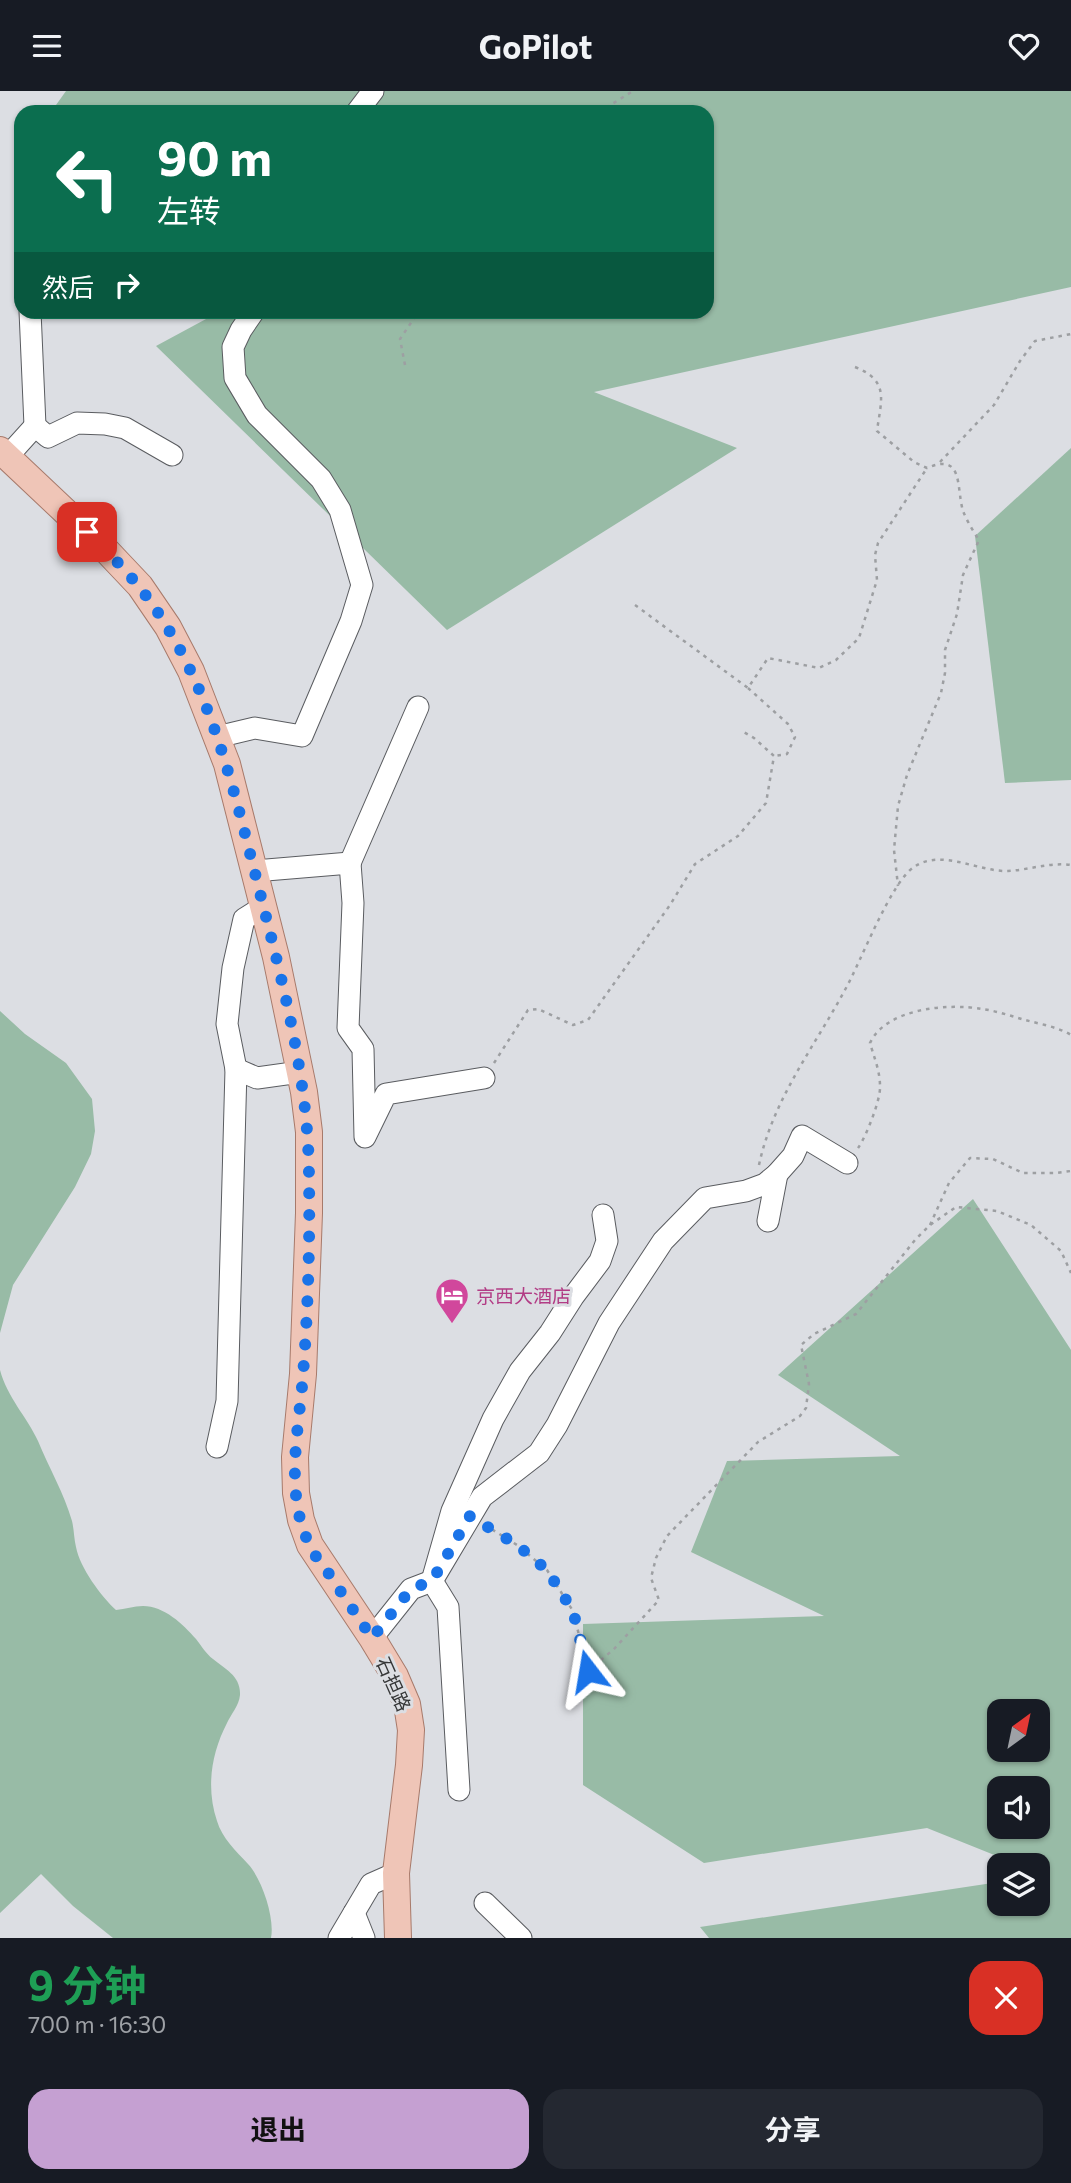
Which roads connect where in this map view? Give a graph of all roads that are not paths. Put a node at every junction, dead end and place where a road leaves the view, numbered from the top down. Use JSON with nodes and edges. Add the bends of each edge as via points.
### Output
{"nodes":[{"id":1,"x":373,"y":91,"type":"edge"},
{"id":2,"x":362,"y":105,"type":"edge"},
{"id":3,"x":30,"y":319,"type":"edge"},
{"id":4,"x":249,"y":319,"type":"edge"},
{"id":5,"x":35,"y":426,"type":"junction"},
{"id":6,"x":3,"y":453,"type":"edge"},
{"id":7,"x":172,"y":455,"type":"dead end"},
{"id":8,"x":418,"y":707,"type":"dead end"},
{"id":9,"x":217,"y":737,"type":"junction"},
{"id":10,"x":350,"y":863,"type":"junction"},
{"id":11,"x":254,"y":871,"type":"junction"},
{"id":12,"x":263,"y":907,"type":"junction"},
{"id":13,"x":236,"y":1069,"type":"junction"},
{"id":14,"x":300,"y":1072,"type":"junction"},
{"id":15,"x":484,"y":1078,"type":"road end"},
{"id":16,"x":847,"y":1163,"type":"road end"},
{"id":17,"x":777,"y":1174,"type":"junction"},
{"id":18,"x":603,"y":1215,"type":"dead end"},
{"id":19,"x":768,"y":1221,"type":"dead end"},
{"id":20,"x":217,"y":1447,"type":"dead end"},
{"id":21,"x":432,"y":1581,"type":"junction"},
{"id":22,"x":372,"y":1638,"type":"junction"},
{"id":23,"x":459,"y":1790,"type":"dead end"},
{"id":24,"x":396,"y":1873,"type":"junction"},
{"id":25,"x":485,"y":1903,"type":"dead end"},
{"id":26,"x":354,"y":1913,"type":"junction"},
{"id":27,"x":339,"y":1938,"type":"edge"},
{"id":28,"x":364,"y":1938,"type":"edge"},
{"id":29,"x":398,"y":1938,"type":"edge"},
{"id":30,"x":522,"y":1938,"type":"edge"}],
"edges":[{"from":1,"to":2,"type":"street"},
{"from":3,"to":5,"type":"street"},
{"from":4,"to":9,"type":"street","via":[[233,347],[235,379],[257,415],[328,489],[340,510],[362,585],[302,736],[255,727]]},
{"from":5,"to":6,"type":"street"},
{"from":5,"to":7,"type":"street","via":[[48,437],[78,422],[125,428]]},
{"from":6,"to":9,"type":"main road","name":"石担路","via":[[140,586],[191,671]]},
{"from":8,"to":10,"type":"street"},
{"from":9,"to":11,"type":"main road","name":"石担路"},
{"from":10,"to":11,"type":"street"},
{"from":10,"to":15,"type":"street","via":[[354,903],[348,1028],[363,1049],[365,1137],[386,1094]]},
{"from":11,"to":12,"type":"main road","name":"石担路"},
{"from":12,"to":13,"type":"street","via":[[244,919],[233,968],[227,1024]]},
{"from":12,"to":14,"type":"main road","name":"石担路"},
{"from":13,"to":14,"type":"street","via":[[257,1078]]},
{"from":13,"to":20,"type":"street","via":[[227,1401]]},
{"from":14,"to":22,"type":"main road","name":"石担路","via":[[309,1132],[309,1180],[296,1493],[310,1545]]},
{"from":16,"to":17,"type":"street","via":[[802,1136]]},
{"from":17,"to":19,"type":"street"},
{"from":17,"to":21,"type":"street","via":[[754,1188],[705,1198],[663,1241],[609,1323],[539,1453],[482,1497]]},
{"from":18,"to":21,"type":"street","via":[[607,1241],[600,1261],[520,1371],[493,1419],[452,1511]]},
{"from":21,"to":22,"type":"street","via":[[411,1589]]},
{"from":21,"to":23,"type":"street","via":[[449,1607]]},
{"from":22,"to":24,"type":"main road","name":"石担路","via":[[407,1704],[411,1730]]},
{"from":24,"to":26,"type":"street","via":[[371,1884]]},
{"from":24,"to":29,"type":"main road","name":"石担路"},
{"from":25,"to":30,"type":"street"},
{"from":26,"to":27,"type":"street"},
{"from":26,"to":28,"type":"street"}]}
